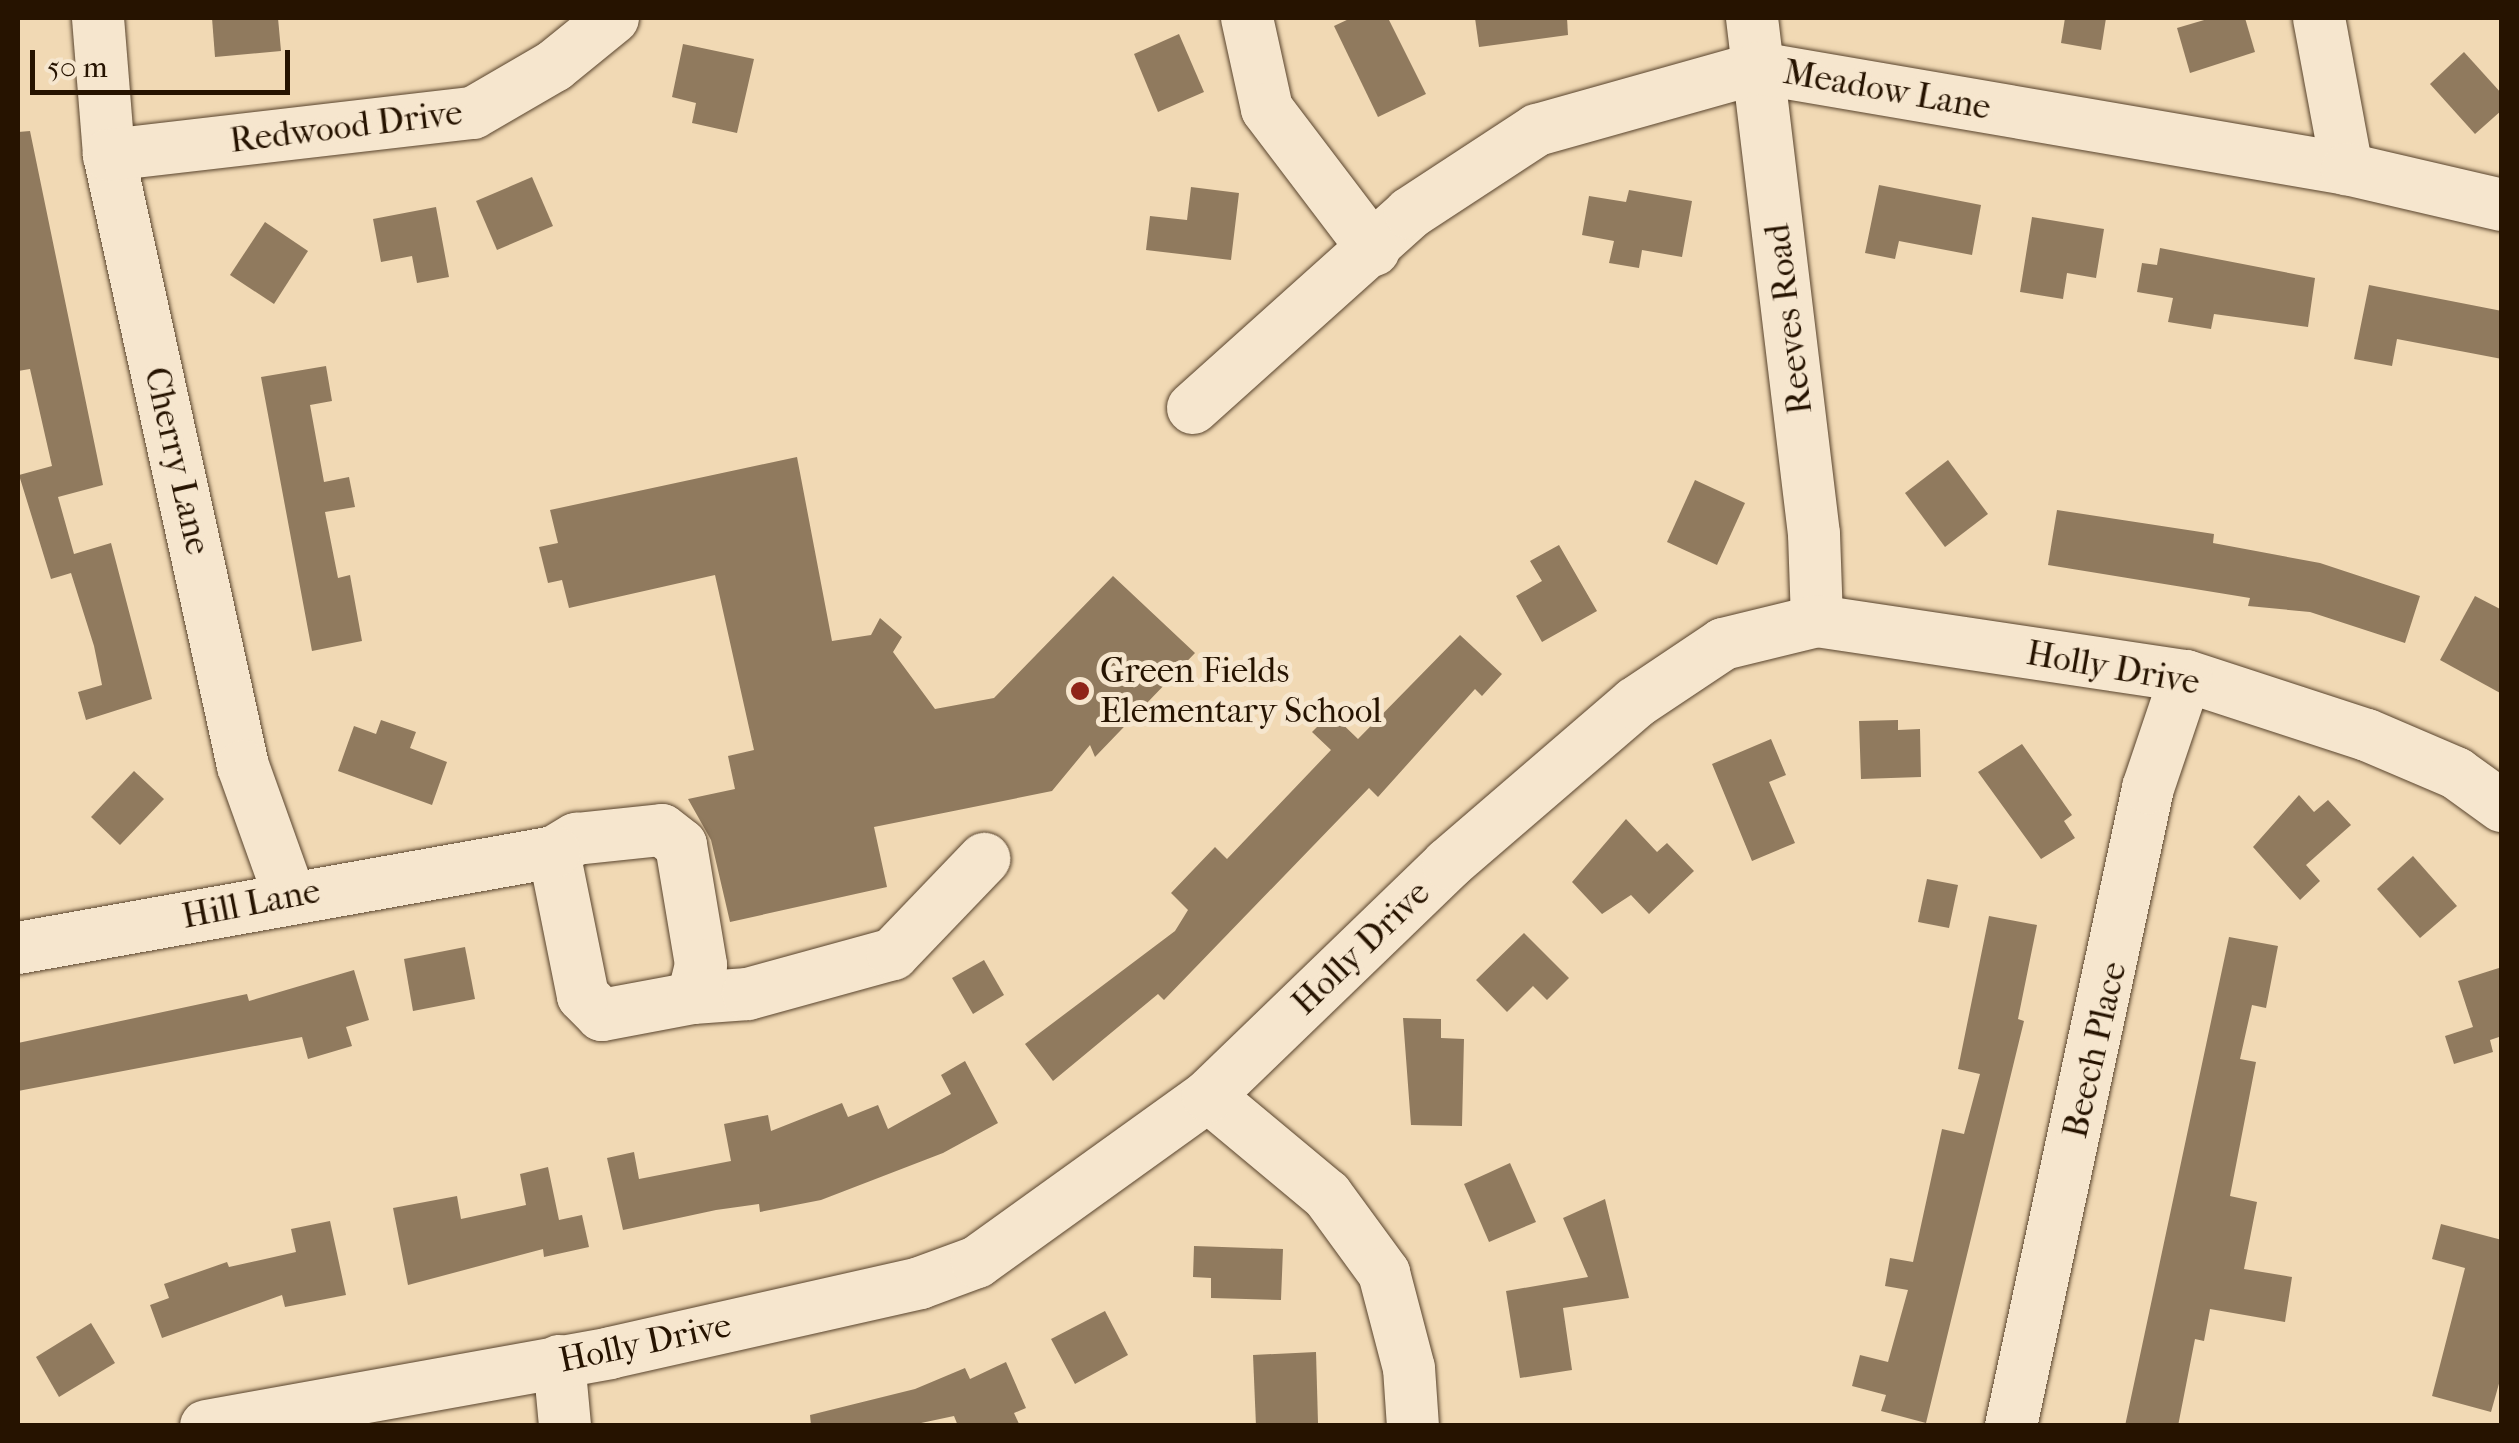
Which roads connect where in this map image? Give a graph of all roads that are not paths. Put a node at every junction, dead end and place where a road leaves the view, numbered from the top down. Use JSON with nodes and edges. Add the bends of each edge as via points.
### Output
{"nodes":[{"id":1,"x":98,"y":18,"type":"edge"},
{"id":2,"x":613,"y":18,"type":"edge"},
{"id":3,"x":1247,"y":18,"type":"edge"},
{"id":4,"x":2319,"y":18,"type":"edge"},
{"id":5,"x":1755,"y":43,"type":"edge"},
{"id":6,"x":109,"y":155,"type":"junction"},
{"id":7,"x":2347,"y":170,"type":"junction"},
{"id":8,"x":2502,"y":205,"type":"edge"},
{"id":9,"x":1374,"y":250,"type":"junction"},
{"id":10,"x":1193,"y":408,"type":"dead end"},
{"id":11,"x":1817,"y":621,"type":"junction"},
{"id":12,"x":2186,"y":676,"type":"junction"},
{"id":13,"x":2502,"y":806,"type":"edge"},
{"id":14,"x":554,"y":852,"type":"junction"},
{"id":15,"x":984,"y":859,"type":"dead end"},
{"id":16,"x":290,"y":897,"type":"junction"},
{"id":17,"x":18,"y":948,"type":"edge"},
{"id":18,"x":694,"y":998,"type":"junction"},
{"id":19,"x":1208,"y":1096,"type":"junction"},
{"id":20,"x":559,"y":1361,"type":"junction"},
{"id":21,"x":206,"y":1426,"type":"edge"},
{"id":22,"x":564,"y":1426,"type":"edge"},
{"id":23,"x":1412,"y":1426,"type":"edge"},
{"id":24,"x":2012,"y":1426,"type":"edge"}],
"edges":[{"from":1,"to":6,"type":"street","name":"Cherry Lane"},
{"from":2,"to":6,"type":"street","name":"Redwood Drive","via":[[554,66],[473,113]]},
{"from":3,"to":9,"type":"street","via":[[1267,109]]},
{"from":4,"to":7,"type":"street"},
{"from":5,"to":7,"type":"street","name":"Meadow Lane"},
{"from":5,"to":9,"type":"street","name":"Meadow Lane","via":[[1537,130],[1410,213]]},
{"from":5,"to":11,"type":"street","name":"Reeves Road","via":[[1814,534]]},
{"from":6,"to":16,"type":"street","name":"Cherry Lane","via":[[244,766]]},
{"from":7,"to":8,"type":"street","name":"Meadow Lane"},
{"from":9,"to":10,"type":"street","name":"Meadow Lane"},
{"from":11,"to":12,"type":"street","name":"Holly Drive"},
{"from":11,"to":19,"type":"street","name":"Holly Drive","via":[[1723,644],[1635,703],[1448,864]]},
{"from":12,"to":13,"type":"street","name":"Holly Drive","via":[[2367,735],[2456,773]]},
{"from":12,"to":24,"type":"street","name":"Beech Place","via":[[2148,788]]},
{"from":14,"to":16,"type":"street","name":"Hill Lane"},
{"from":14,"to":18,"type":"street","via":[[583,996],[602,1015]]},
{"from":14,"to":18,"type":"street","name":"Hill Lane","via":[[576,838],[662,830],[681,845],[701,964]]},
{"from":15,"to":18,"type":"street","via":[[893,954],[748,994]]},
{"from":16,"to":17,"type":"street","name":"Hill Lane"},
{"from":19,"to":20,"type":"street","name":"Holly Drive","via":[[977,1262],[920,1283]]},
{"from":19,"to":23,"type":"street","via":[[1327,1195],[1384,1273],[1409,1368]]},
{"from":20,"to":21,"type":"street","name":"Holly Drive"},
{"from":20,"to":22,"type":"street"}]}
